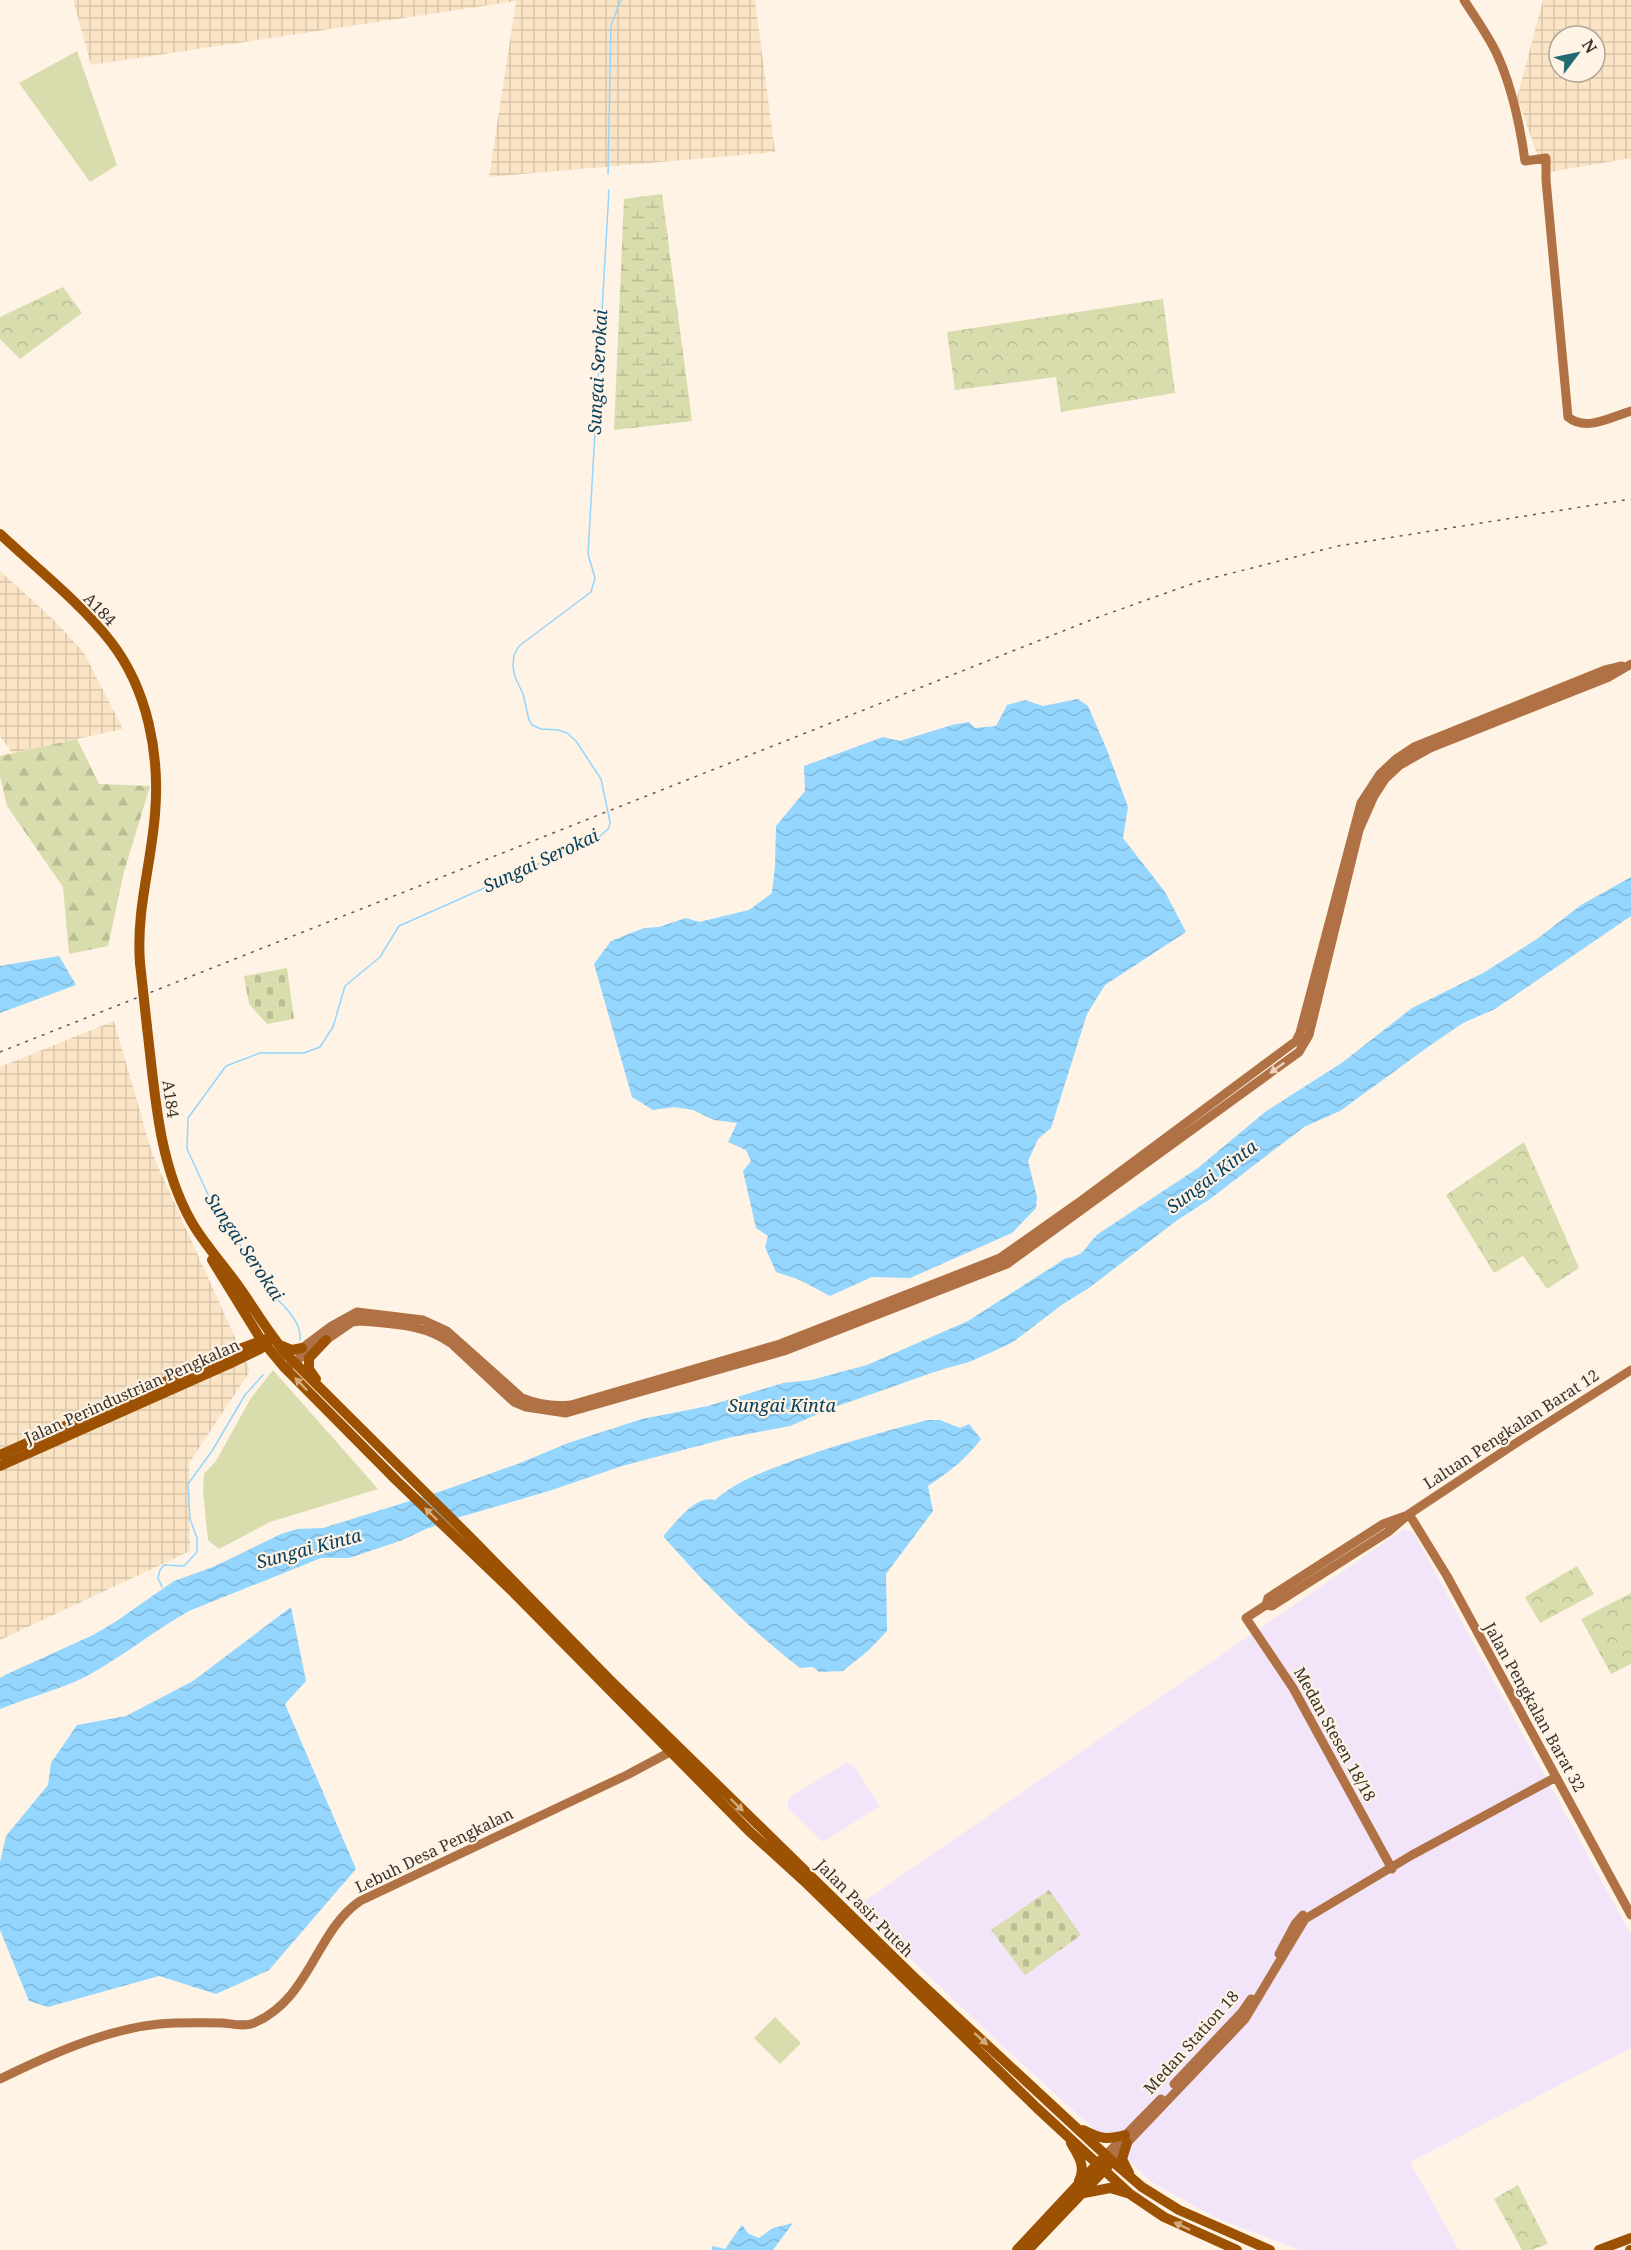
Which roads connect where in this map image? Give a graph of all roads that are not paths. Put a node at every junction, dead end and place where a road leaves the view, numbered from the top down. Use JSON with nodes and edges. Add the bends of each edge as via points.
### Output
{"nodes":[{"id":1,"x":1464,"y":0,"type":"edge"},
{"id":2,"x":1631,"y":411,"type":"edge"},
{"id":3,"x":0,"y":534,"type":"edge"},
{"id":4,"x":1629,"y":665,"type":"edge"},
{"id":5,"x":198,"y":1232,"type":"junction"},
{"id":6,"x":244,"y":1314,"type":"junction"},
{"id":7,"x":330,"y":1334,"type":"junction"},
{"id":8,"x":269,"y":1341,"type":"junction"},
{"id":9,"x":303,"y":1348,"type":"junction"},
{"id":10,"x":234,"y":1351,"type":"junction"},
{"id":11,"x":250,"y":1353,"type":"junction"},
{"id":12,"x":276,"y":1357,"type":"junction"},
{"id":13,"x":290,"y":1362,"type":"junction"},
{"id":14,"x":1631,"y":1370,"type":"edge"},
{"id":15,"x":324,"y":1400,"type":"junction"},
{"id":16,"x":0,"y":1455,"type":"edge"},
{"id":17,"x":0,"y":1466,"type":"edge"},
{"id":18,"x":401,"y":1478,"type":"junction"},
{"id":19,"x":1408,"y":1515,"type":"junction"},
{"id":20,"x":470,"y":1544,"type":"junction"},
{"id":21,"x":1246,"y":1618,"type":"joint"},
{"id":22,"x":639,"y":1708,"type":"junction"},
{"id":23,"x":669,"y":1752,"type":"junction"},
{"id":24,"x":708,"y":1776,"type":"junction"},
{"id":25,"x":1556,"y":1777,"type":"junction"},
{"id":26,"x":757,"y":1824,"type":"junction"},
{"id":27,"x":774,"y":1854,"type":"junction"},
{"id":28,"x":1390,"y":1867,"type":"junction"},
{"id":29,"x":1631,"y":1915,"type":"edge"},
{"id":30,"x":1305,"y":1919,"type":"junction"},
{"id":31,"x":1295,"y":1924,"type":"junction"},
{"id":32,"x":1296,"y":1937,"type":"junction"},
{"id":33,"x":1273,"y":1970,"type":"junction"},
{"id":34,"x":0,"y":2079,"type":"edge"},
{"id":35,"x":1068,"y":2128,"type":"junction"},
{"id":36,"x":1126,"y":2139,"type":"junction"},
{"id":37,"x":1105,"y":2162,"type":"junction"},
{"id":38,"x":1136,"y":2181,"type":"junction"},
{"id":39,"x":1079,"y":2190,"type":"junction"},
{"id":40,"x":1130,"y":2194,"type":"junction"},
{"id":41,"x":1179,"y":2210,"type":"junction"},
{"id":42,"x":1631,"y":2238,"type":"edge"},
{"id":43,"x":1029,"y":2246,"type":"edge"},
{"id":44,"x":1233,"y":2249,"type":"edge"},
{"id":45,"x":1017,"y":2250,"type":"edge"},
{"id":46,"x":1254,"y":2250,"type":"edge"},
{"id":47,"x":1270,"y":2250,"type":"edge"},
{"id":48,"x":1599,"y":2250,"type":"edge"}],
"edges":[{"from":1,"to":2,"type":"street","via":[[1504,72],[1525,161],[1546,158],[1568,417],[1575,423],[1592,424]]},
{"from":3,"to":5,"type":"main road","name":"A184","bridge":true,"via":[[112,643],[138,691],[150,725],[156,802],[140,908],[140,963],[166,1160]]},
{"from":4,"to":7,"type":"street","via":[[1605,669],[1414,747],[1380,774],[1361,803],[1296,1041],[1000,1258],[780,1344],[571,1405],[553,1407],[522,1398],[447,1331],[423,1320],[357,1312]]},
{"from":5,"to":6,"type":"main road"},
{"from":5,"to":8,"type":"main road","via":[[237,1284]]},
{"from":6,"to":8,"type":"main road"},
{"from":6,"to":10,"type":"main road","via":[[249,1336]]},
{"from":7,"to":9,"type":"street"},
{"from":7,"to":13,"type":"street"},
{"from":7,"to":15,"type":"main road","via":[[311,1354],[308,1364]]},
{"from":8,"to":9,"type":"main road","via":[[292,1350]]},
{"from":8,"to":10,"type":"main road","name":"Jalan Perindustrian Pengkalan"},
{"from":8,"to":11,"type":"main road","name":"Jalan Perindustrian Pengkalan"},
{"from":8,"to":12,"type":"main road"},
{"from":8,"to":13,"type":"main road"},
{"from":9,"to":13,"type":"street"},
{"from":10,"to":16,"type":"main road","name":"Jalan Perindustrian Pengkalan"},
{"from":11,"to":12,"type":"main road"},
{"from":11,"to":17,"type":"main road","name":"Jalan Perindustrian Pengkalan"},
{"from":12,"to":13,"type":"main road"},
{"from":13,"to":15,"type":"main road"},
{"from":14,"to":19,"type":"street","name":"Laluan Pengkalan Barat 12"},
{"from":15,"to":18,"type":"main road"},
{"from":15,"to":18,"type":"main road","via":[[354,1424]]},
{"from":18,"to":20,"type":"main road"},
{"from":19,"to":21,"type":"street","name":"Laluan Pengkalan Barat 12","via":[[1394,1528],[1272,1606],[1266,1605]]},
{"from":19,"to":25,"type":"street","name":"Jalan Pengkalan Barat 32","via":[[1447,1576]]},
{"from":20,"to":22,"type":"main road","name":"Jalan Pasir Puteh"},
{"from":20,"to":23,"type":"main road","name":"Jalan Pasir Puteh"},
{"from":21,"to":28,"type":"street","name":"Medan Stesen 18/18","via":[[1293,1688]]},
{"from":22,"to":23,"type":"main road","via":[[668,1743]]},
{"from":22,"to":24,"type":"main road","name":"Jalan Pasir Puteh"},
{"from":23,"to":24,"type":"main road","via":[[682,1755]]},
{"from":23,"to":27,"type":"main road","name":"Jalan Pasir Puteh"},
{"from":23,"to":34,"type":"street","name":"Lebuh Desa Pengkalan","via":[[353,1906],[286,2002],[252,2024],[157,2024],[77,2046]]},
{"from":24,"to":26,"type":"main road","name":"Jalan Pasir Puteh","one_way":true},
{"from":25,"to":28,"type":"street","name":"Medan Station 18"},
{"from":25,"to":29,"type":"street","name":"Jalan Pengkalan Barat 32"},
{"from":26,"to":27,"type":"main road"},
{"from":26,"to":35,"type":"main road","name":"Jalan Pasir Puteh","one_way":true},
{"from":27,"to":35,"type":"main road","name":"Jalan Pasir Puteh"},
{"from":28,"to":30,"type":"street","name":"Medan Station 18"},
{"from":28,"to":31,"type":"street","name":"Medan Station 18","via":[[1309,1910]]},
{"from":30,"to":31,"type":"street"},
{"from":30,"to":32,"type":"street","name":"Medan Station 18"},
{"from":31,"to":32,"type":"street"},
{"from":31,"to":33,"type":"street","name":"Medan Station 18"},
{"from":32,"to":33,"type":"street","name":"Medan Station 18"},
{"from":33,"to":36,"type":"street","name":"Medan Station 18","via":[[1245,2019]]},
{"from":35,"to":36,"type":"main road","via":[[1099,2138]]},
{"from":35,"to":37,"type":"main road","name":"Jalan Pasir Puteh"},
{"from":35,"to":39,"type":"main road","via":[[1082,2164]]},
{"from":36,"to":37,"type":"street","name":"Medan Station 18"},
{"from":36,"to":38,"type":"main road","via":[[1122,2159]]},
{"from":37,"to":38,"type":"main road","name":"Jalan Pasir Puteh"},
{"from":37,"to":39,"type":"main road"},
{"from":37,"to":40,"type":"main road","name":"Jalan Pasir Puteh"},
{"from":38,"to":41,"type":"main road","name":"Jalan Pasir Puteh"},
{"from":39,"to":40,"type":"main road","via":[[1110,2188]]},
{"from":39,"to":43,"type":"main road"},
{"from":44,"to":40,"type":"main road","name":"Jalan Pasir Puteh","one_way":true,"via":[[1164,2217]]},
{"from":41,"to":44,"type":"main road","via":[[1233,2241]]},
{"from":41,"to":47,"type":"main road","name":"Jalan Pasir Puteh"},
{"from":42,"to":48,"type":"main road"},
{"from":43,"to":45,"type":"main road"},
{"from":44,"to":46,"type":"main road"}]}
